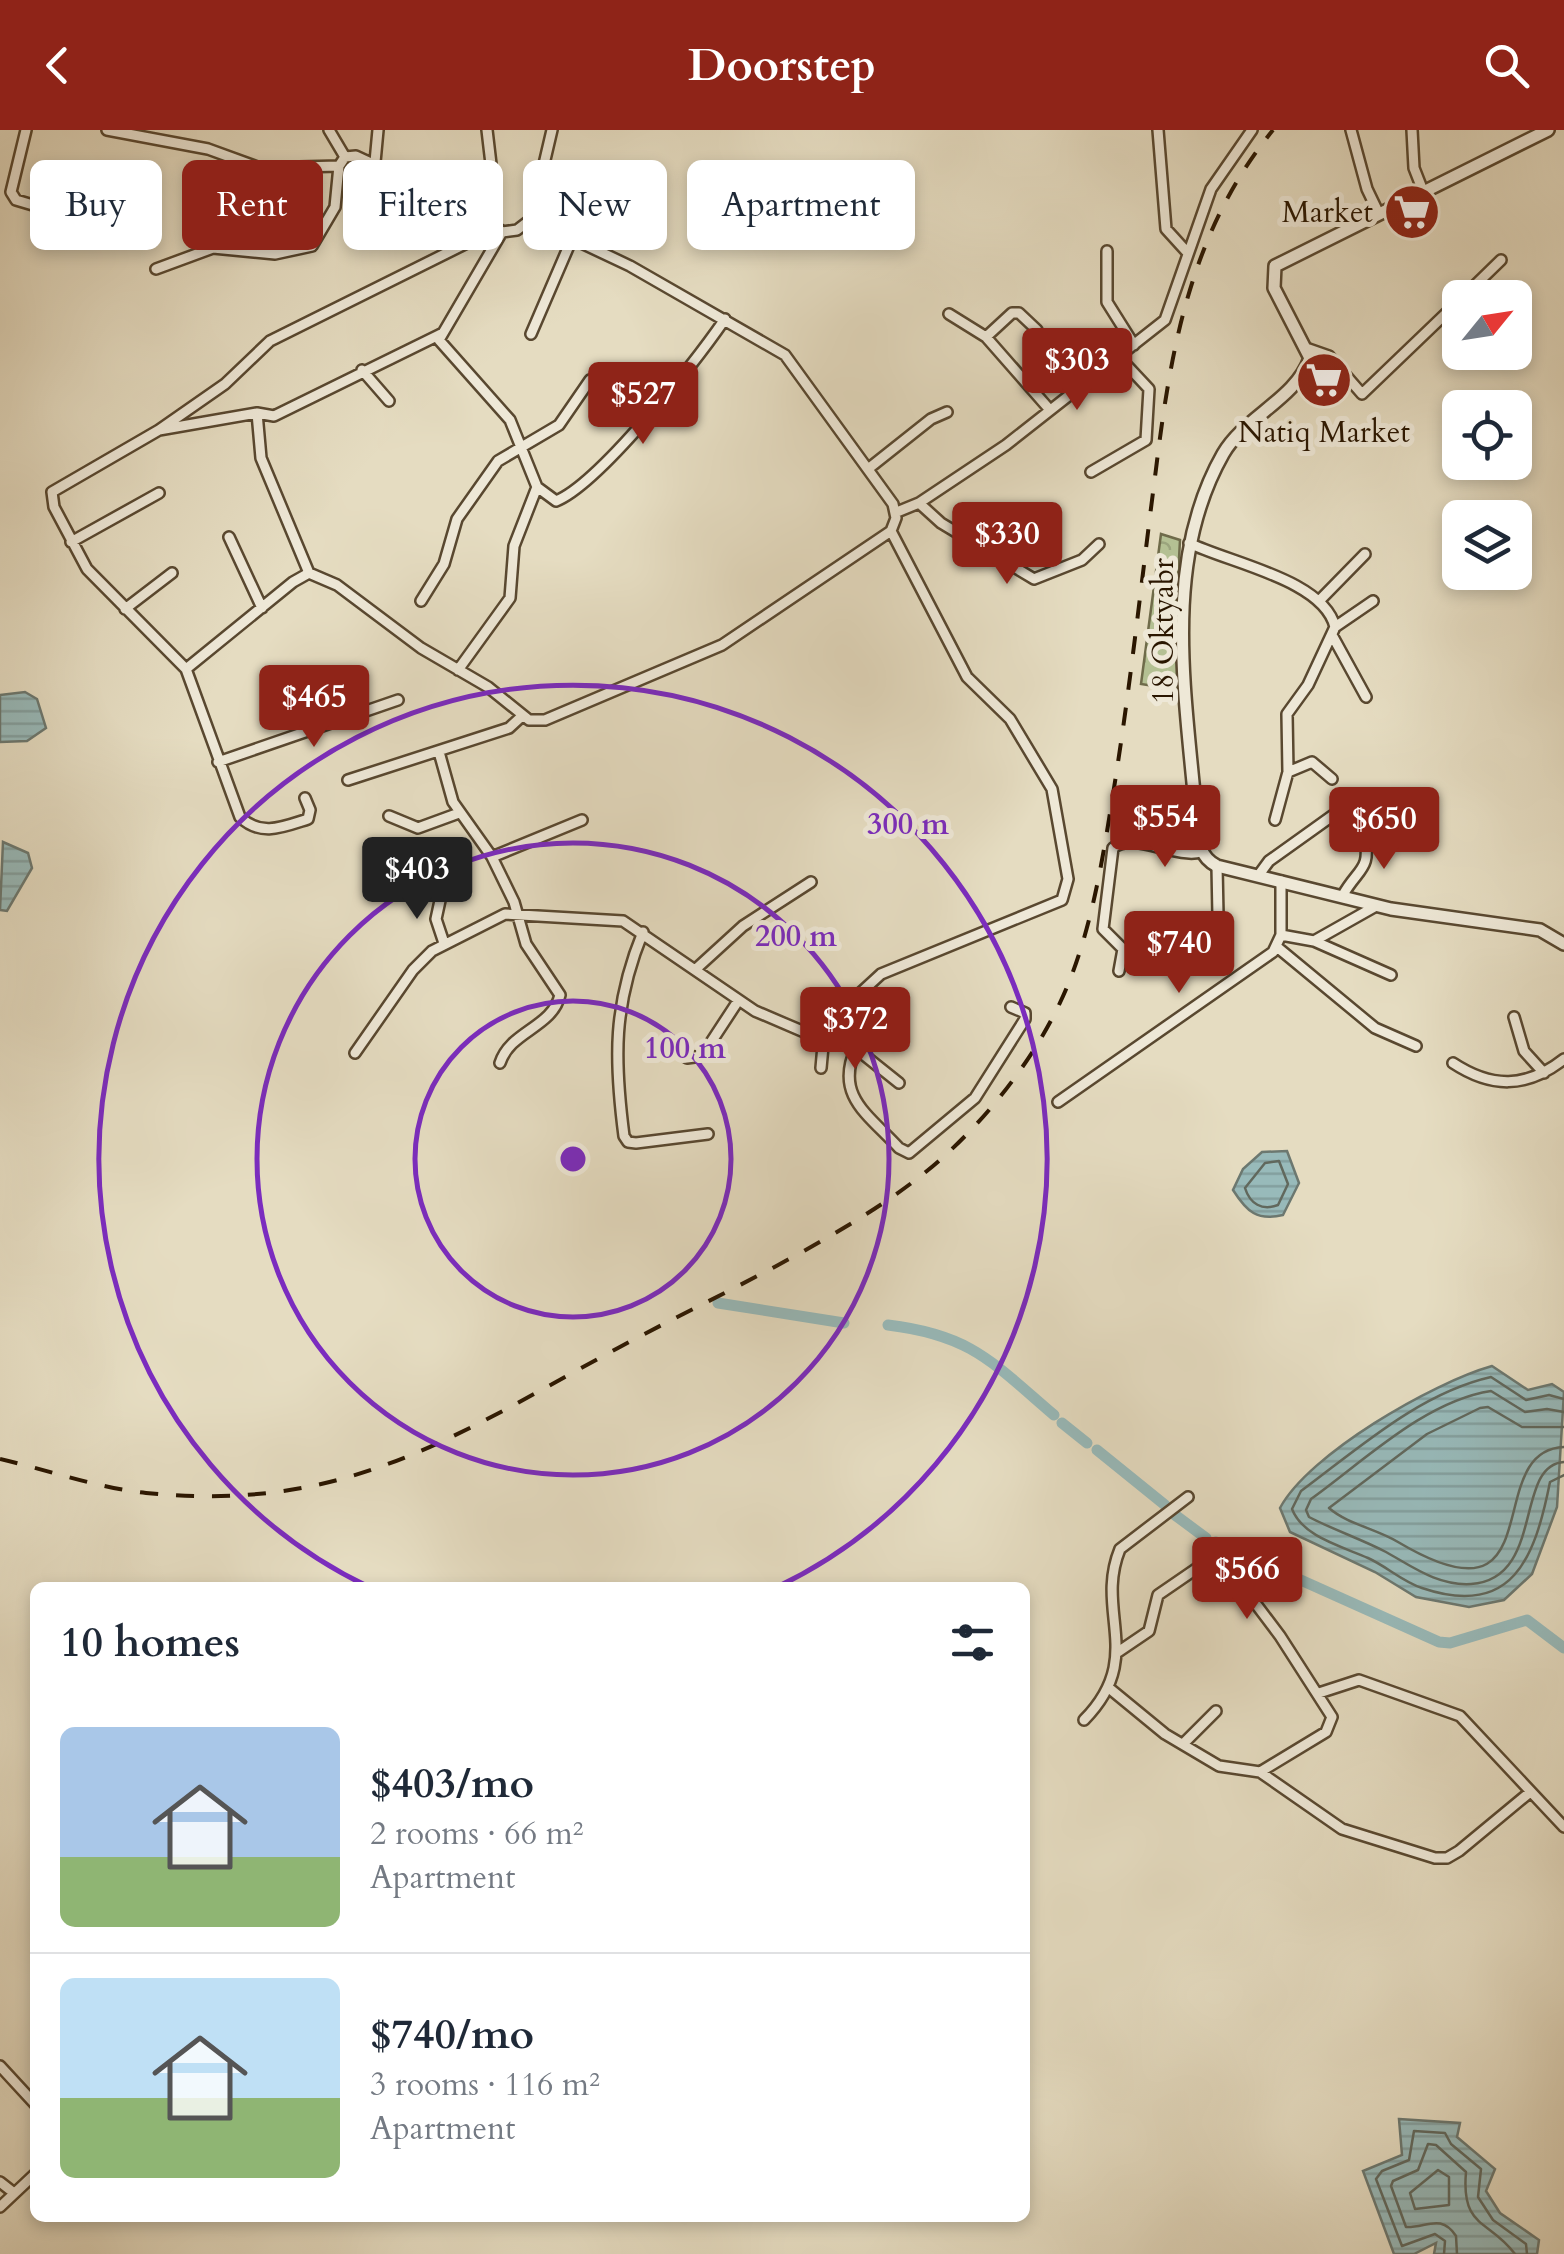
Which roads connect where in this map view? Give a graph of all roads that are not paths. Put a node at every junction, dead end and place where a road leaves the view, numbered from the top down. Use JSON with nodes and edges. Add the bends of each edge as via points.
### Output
{"nodes":[{"id":1,"x":26,"y":130,"type":"edge"},
{"id":2,"x":108,"y":130,"type":"edge"},
{"id":3,"x":330,"y":130,"type":"edge"},
{"id":4,"x":378,"y":130,"type":"edge"},
{"id":5,"x":488,"y":130,"type":"edge"},
{"id":6,"x":552,"y":130,"type":"edge"},
{"id":7,"x":1158,"y":130,"type":"edge"},
{"id":8,"x":1252,"y":130,"type":"edge"},
{"id":9,"x":1350,"y":130,"type":"edge"},
{"id":10,"x":1412,"y":130,"type":"edge"},
{"id":11,"x":1548,"y":130,"type":"edge"},
{"id":12,"x":375,"y":160,"type":"edge"},
{"id":13,"x":492,"y":160,"type":"edge"},
{"id":14,"x":546,"y":160,"type":"edge"},
{"id":15,"x":342,"y":161,"type":"junction"},
{"id":16,"x":1422,"y":191,"type":"junction"},
{"id":17,"x":30,"y":201,"type":"edge"},
{"id":18,"x":1379,"y":214,"type":"junction"},
{"id":19,"x":452,"y":250,"type":"edge"},
{"id":20,"x":491,"y":250,"type":"edge"},
{"id":21,"x":567,"y":250,"type":"edge"},
{"id":22,"x":592,"y":250,"type":"edge"},
{"id":23,"x":1186,"y":250,"type":"junction"},
{"id":24,"x":1107,"y":251,"type":"dead end"},
{"id":25,"x":1501,"y":260,"type":"dead end"},
{"id":26,"x":156,"y":269,"type":"dead end"},
{"id":27,"x":1480,"y":280,"type":"edge"},
{"id":28,"x":949,"y":314,"type":"dead end"},
{"id":29,"x":1442,"y":316,"type":"edge"},
{"id":30,"x":725,"y":320,"type":"junction"},
{"id":31,"x":1037,"y":330,"type":"dead end"},
{"id":32,"x":441,"y":334,"type":"junction"},
{"id":33,"x":531,"y":334,"type":"dead end"},
{"id":34,"x":986,"y":338,"type":"junction"},
{"id":35,"x":1134,"y":346,"type":"junction"},
{"id":36,"x":1309,"y":349,"type":"junction"},
{"id":37,"x":1119,"y":357,"type":"junction"},
{"id":38,"x":362,"y":370,"type":"junction"},
{"id":39,"x":590,"y":380,"type":"dead end"},
{"id":40,"x":389,"y":401,"type":"dead end"},
{"id":41,"x":1050,"y":410,"type":"junction"},
{"id":42,"x":257,"y":412,"type":"junction"},
{"id":43,"x":947,"y":412,"type":"dead end"},
{"id":44,"x":159,"y":430,"type":"junction"},
{"id":45,"x":520,"y":445,"type":"junction"},
{"id":46,"x":868,"y":469,"type":"junction"},
{"id":47,"x":1091,"y":472,"type":"dead end"},
{"id":48,"x":538,"y":488,"type":"junction"},
{"id":49,"x":158,"y":492,"type":"dead end"},
{"id":50,"x":919,"y":503,"type":"junction"},
{"id":51,"x":897,"y":512,"type":"junction"},
{"id":52,"x":891,"y":530,"type":"junction"},
{"id":53,"x":229,"y":537,"type":"dead end"},
{"id":54,"x":71,"y":542,"type":"junction"},
{"id":55,"x":1099,"y":544,"type":"dead end"},
{"id":56,"x":1189,"y":544,"type":"junction"},
{"id":57,"x":1365,"y":554,"type":"dead end"},
{"id":58,"x":172,"y":574,"type":"dead end"},
{"id":59,"x":309,"y":574,"type":"junction"},
{"id":60,"x":1320,"y":600,"type":"junction"},
{"id":61,"x":421,"y":601,"type":"dead end"},
{"id":62,"x":1373,"y":601,"type":"dead end"},
{"id":63,"x":126,"y":608,"type":"junction"},
{"id":64,"x":262,"y":608,"type":"junction"},
{"id":65,"x":1334,"y":631,"type":"junction"},
{"id":66,"x":186,"y":670,"type":"junction"},
{"id":67,"x":458,"y":670,"type":"junction"},
{"id":68,"x":1366,"y":697,"type":"dead end"},
{"id":69,"x":398,"y":700,"type":"dead end"},
{"id":70,"x":522,"y":716,"type":"junction"},
{"id":71,"x":439,"y":752,"type":"junction"},
{"id":72,"x":218,"y":762,"type":"junction"},
{"id":73,"x":1288,"y":772,"type":"junction"},
{"id":74,"x":1332,"y":779,"type":"dead end"},
{"id":75,"x":348,"y":780,"type":"dead end"},
{"id":76,"x":305,"y":798,"type":"dead end"},
{"id":77,"x":1353,"y":801,"type":"dead end"},
{"id":78,"x":459,"y":814,"type":"junction"},
{"id":79,"x":389,"y":816,"type":"dead end"},
{"id":80,"x":582,"y":820,"type":"dead end"},
{"id":81,"x":1275,"y":820,"type":"dead end"},
{"id":82,"x":1364,"y":836,"type":"dead end"},
{"id":83,"x":1201,"y":852,"type":"junction"},
{"id":84,"x":492,"y":858,"type":"junction"},
{"id":85,"x":1218,"y":866,"type":"junction"},
{"id":86,"x":1258,"y":876,"type":"junction"},
{"id":87,"x":1281,"y":881,"type":"junction"},
{"id":88,"x":811,"y":882,"type":"dead end"},
{"id":89,"x":1343,"y":894,"type":"junction"},
{"id":90,"x":440,"y":896,"type":"dead end"},
{"id":91,"x":1376,"y":906,"type":"junction"},
{"id":92,"x":518,"y":913,"type":"junction"},
{"id":93,"x":1218,"y":916,"type":"dead end"},
{"id":94,"x":643,"y":932,"type":"junction"},
{"id":95,"x":1281,"y":935,"type":"junction"},
{"id":96,"x":1314,"y":941,"type":"junction"},
{"id":97,"x":444,"y":943,"type":"junction"},
{"id":98,"x":1160,"y":944,"type":"dead end"},
{"id":99,"x":1564,"y":944,"type":"edge"},
{"id":100,"x":1277,"y":947,"type":"junction"},
{"id":101,"x":1123,"y":949,"type":"junction"},
{"id":102,"x":697,"y":968,"type":"junction"},
{"id":103,"x":1119,"y":970,"type":"dead end"},
{"id":104,"x":1392,"y":975,"type":"dead end"},
{"id":105,"x":738,"y":1000,"type":"junction"},
{"id":106,"x":1012,"y":1006,"type":"dead end"},
{"id":107,"x":1514,"y":1017,"type":"dead end"},
{"id":108,"x":829,"y":1033,"type":"junction"},
{"id":109,"x":1416,"y":1046,"type":"dead end"},
{"id":110,"x":856,"y":1048,"type":"junction"},
{"id":111,"x":355,"y":1052,"type":"dead end"},
{"id":112,"x":687,"y":1058,"type":"dead end"},
{"id":113,"x":1564,"y":1059,"type":"edge"},
{"id":114,"x":1453,"y":1063,"type":"dead end"},
{"id":115,"x":500,"y":1064,"type":"dead end"},
{"id":116,"x":821,"y":1068,"type":"dead end"},
{"id":117,"x":1544,"y":1072,"type":"junction"},
{"id":118,"x":899,"y":1083,"type":"dead end"},
{"id":119,"x":1058,"y":1102,"type":"dead end"},
{"id":120,"x":708,"y":1134,"type":"dead end"},
{"id":121,"x":1188,"y":1497,"type":"dead end"},
{"id":122,"x":1118,"y":1652,"type":"junction"},
{"id":123,"x":1110,"y":1688,"type":"junction"},
{"id":124,"x":1319,"y":1693,"type":"junction"},
{"id":125,"x":1216,"y":1711,"type":"dead end"},
{"id":126,"x":1084,"y":1720,"type":"dead end"},
{"id":127,"x":1184,"y":1743,"type":"junction"},
{"id":128,"x":1260,"y":1772,"type":"junction"},
{"id":129,"x":1529,"y":1793,"type":"junction"},
{"id":130,"x":1564,"y":1827,"type":"edge"},
{"id":131,"x":0,"y":2066,"type":"edge"},
{"id":132,"x":30,"y":2099,"type":"edge"},
{"id":133,"x":30,"y":2179,"type":"edge"},
{"id":134,"x":0,"y":2182,"type":"edge"},
{"id":135,"x":14,"y":2194,"type":"junction"},
{"id":136,"x":0,"y":2207,"type":"edge"}],
"edges":[{"from":1,"to":17,"type":"street","via":[[12,196]]},
{"from":2,"to":15,"type":"street","via":[[180,142],[260,168]]},
{"from":3,"to":15,"type":"street"},
{"from":4,"to":12,"type":"street"},
{"from":5,"to":13,"type":"street"},
{"from":6,"to":14,"type":"street"},
{"from":7,"to":23,"type":"street","via":[[1166,230]]},
{"from":8,"to":23,"type":"street","via":[[1223,166]]},
{"from":9,"to":18,"type":"street"},
{"from":10,"to":16,"type":"street"},
{"from":11,"to":16,"type":"street"},
{"from":15,"to":26,"type":"street","via":[[335,207],[312,246],[275,254],[213,248]]},
{"from":16,"to":18,"type":"street"},
{"from":18,"to":36,"type":"street","via":[[1287,258],[1272,272],[1274,288]]},
{"from":19,"to":44,"type":"street","via":[[270,341],[225,384]]},
{"from":20,"to":32,"type":"street"},
{"from":21,"to":33,"type":"street"},
{"from":22,"to":30,"type":"street"},
{"from":23,"to":35,"type":"street","via":[[1165,320]]},
{"from":24,"to":35,"type":"street","via":[[1107,302]]},
{"from":25,"to":27,"type":"street"},
{"from":28,"to":34,"type":"street"},
{"from":29,"to":36,"type":"street","via":[[1362,394],[1329,356]]},
{"from":30,"to":46,"type":"street","via":[[785,355]]},
{"from":30,"to":48,"type":"street","via":[[596,470],[556,501]]},
{"from":31,"to":34,"type":"street","via":[[1012,312]]},
{"from":32,"to":38,"type":"street"},
{"from":32,"to":45,"type":"street","via":[[442,346],[510,420]]},
{"from":34,"to":41,"type":"street"},
{"from":35,"to":37,"type":"street"},
{"from":36,"to":56,"type":"street","name":"18 Oktyabr","via":[[1299,377],[1228,446]]},
{"from":37,"to":41,"type":"street"},
{"from":37,"to":47,"type":"street","via":[[1149,389],[1146,440]]},
{"from":38,"to":40,"type":"street"},
{"from":38,"to":42,"type":"street","via":[[274,416]]},
{"from":39,"to":45,"type":"street","via":[[559,425]]},
{"from":41,"to":50,"type":"street"},
{"from":42,"to":44,"type":"street"},
{"from":42,"to":59,"type":"street","via":[[261,458]]},
{"from":43,"to":46,"type":"street"},
{"from":44,"to":54,"type":"street","via":[[55,486],[54,507]]},
{"from":45,"to":48,"type":"street"},
{"from":45,"to":61,"type":"street","via":[[498,460],[466,504],[444,564]]},
{"from":46,"to":51,"type":"street"},
{"from":48,"to":67,"type":"street","via":[[514,546],[510,598]]},
{"from":49,"to":54,"type":"street"},
{"from":50,"to":51,"type":"street"},
{"from":50,"to":55,"type":"street","via":[[1034,578],[1082,560]]},
{"from":51,"to":52,"type":"street"},
{"from":52,"to":70,"type":"street","via":[[722,646],[545,720]]},
{"from":52,"to":108,"type":"street","via":[[967,677],[1010,720],[1052,789],[1068,880],[1062,900],[1053,905],[872,980]]},
{"from":53,"to":64,"type":"street"},
{"from":54,"to":63,"type":"street"},
{"from":56,"to":60,"type":"street"},
{"from":56,"to":83,"type":"street","name":"18 Oktyabr","via":[[1182,607]]},
{"from":57,"to":60,"type":"street"},
{"from":58,"to":63,"type":"street"},
{"from":59,"to":64,"type":"street"},
{"from":59,"to":67,"type":"street","via":[[330,580]]},
{"from":60,"to":65,"type":"street"},
{"from":62,"to":65,"type":"street"},
{"from":63,"to":66,"type":"street"},
{"from":64,"to":66,"type":"street"},
{"from":65,"to":68,"type":"street"},
{"from":65,"to":73,"type":"street","via":[[1286,714]]},
{"from":66,"to":72,"type":"street"},
{"from":67,"to":70,"type":"street"},
{"from":69,"to":72,"type":"street"},
{"from":70,"to":71,"type":"street","via":[[509,728]]},
{"from":71,"to":75,"type":"street"},
{"from":71,"to":78,"type":"street"},
{"from":72,"to":76,"type":"street","via":[[235,809],[256,829],[308,819]]},
{"from":73,"to":74,"type":"street","via":[[1312,762]]},
{"from":73,"to":81,"type":"street"},
{"from":77,"to":86,"type":"street"},
{"from":78,"to":79,"type":"street","via":[[418,828]]},
{"from":78,"to":84,"type":"street"},
{"from":80,"to":84,"type":"street"},
{"from":82,"to":89,"type":"street","via":[[1369,856]]},
{"from":83,"to":85,"type":"street"},
{"from":83,"to":101,"type":"street","via":[[1115,845],[1101,922]]},
{"from":84,"to":92,"type":"street"},
{"from":85,"to":86,"type":"street"},
{"from":85,"to":93,"type":"street"},
{"from":86,"to":87,"type":"street"},
{"from":87,"to":89,"type":"street"},
{"from":87,"to":95,"type":"street"},
{"from":88,"to":102,"type":"street","via":[[743,926]]},
{"from":89,"to":91,"type":"street"},
{"from":90,"to":97,"type":"street","via":[[437,927]]},
{"from":91,"to":96,"type":"street"},
{"from":91,"to":99,"type":"street","via":[[1540,930]]},
{"from":92,"to":94,"type":"street","via":[[612,918]]},
{"from":92,"to":97,"type":"street"},
{"from":92,"to":115,"type":"street","via":[[526,944],[560,995],[546,1017],[510,1042]]},
{"from":94,"to":102,"type":"street"},
{"from":94,"to":120,"type":"street","via":[[615,1040],[624,1136],[636,1143]]},
{"from":95,"to":96,"type":"street"},
{"from":95,"to":100,"type":"street"},
{"from":96,"to":104,"type":"street"},
{"from":97,"to":111,"type":"street","via":[[413,970]]},
{"from":98,"to":101,"type":"street"},
{"from":100,"to":109,"type":"street","via":[[1374,1028]]},
{"from":100,"to":119,"type":"street"},
{"from":101,"to":103,"type":"street"},
{"from":102,"to":105,"type":"street"},
{"from":105,"to":108,"type":"street","via":[[810,1034]]},
{"from":105,"to":112,"type":"street","via":[[702,1056]]},
{"from":106,"to":110,"type":"street","via":[[1025,1018],[975,1098],[910,1153],[848,1089]]},
{"from":107,"to":117,"type":"street","via":[[1527,1056]]},
{"from":108,"to":110,"type":"street"},
{"from":108,"to":116,"type":"street"},
{"from":110,"to":118,"type":"street"},
{"from":113,"to":117,"type":"street"},
{"from":114,"to":117,"type":"street","via":[[1489,1082]]},
{"from":121,"to":122,"type":"street","via":[[1120,1549],[1113,1584]]},
{"from":122,"to":123,"type":"street"},
{"from":122,"to":124,"type":"street","via":[[1149,1631],[1158,1596],[1217,1558]]},
{"from":123,"to":126,"type":"street"},
{"from":123,"to":127,"type":"street"},
{"from":124,"to":128,"type":"street","via":[[1331,1727]]},
{"from":124,"to":129,"type":"street","via":[[1359,1680],[1460,1716]]},
{"from":125,"to":127,"type":"street"},
{"from":127,"to":128,"type":"street","via":[[1227,1770]]},
{"from":128,"to":129,"type":"street","via":[[1342,1829],[1435,1858],[1458,1851]]},
{"from":129,"to":130,"type":"street"},
{"from":131,"to":132,"type":"street"},
{"from":133,"to":135,"type":"street"},
{"from":134,"to":135,"type":"street"},
{"from":135,"to":136,"type":"street"}]}
